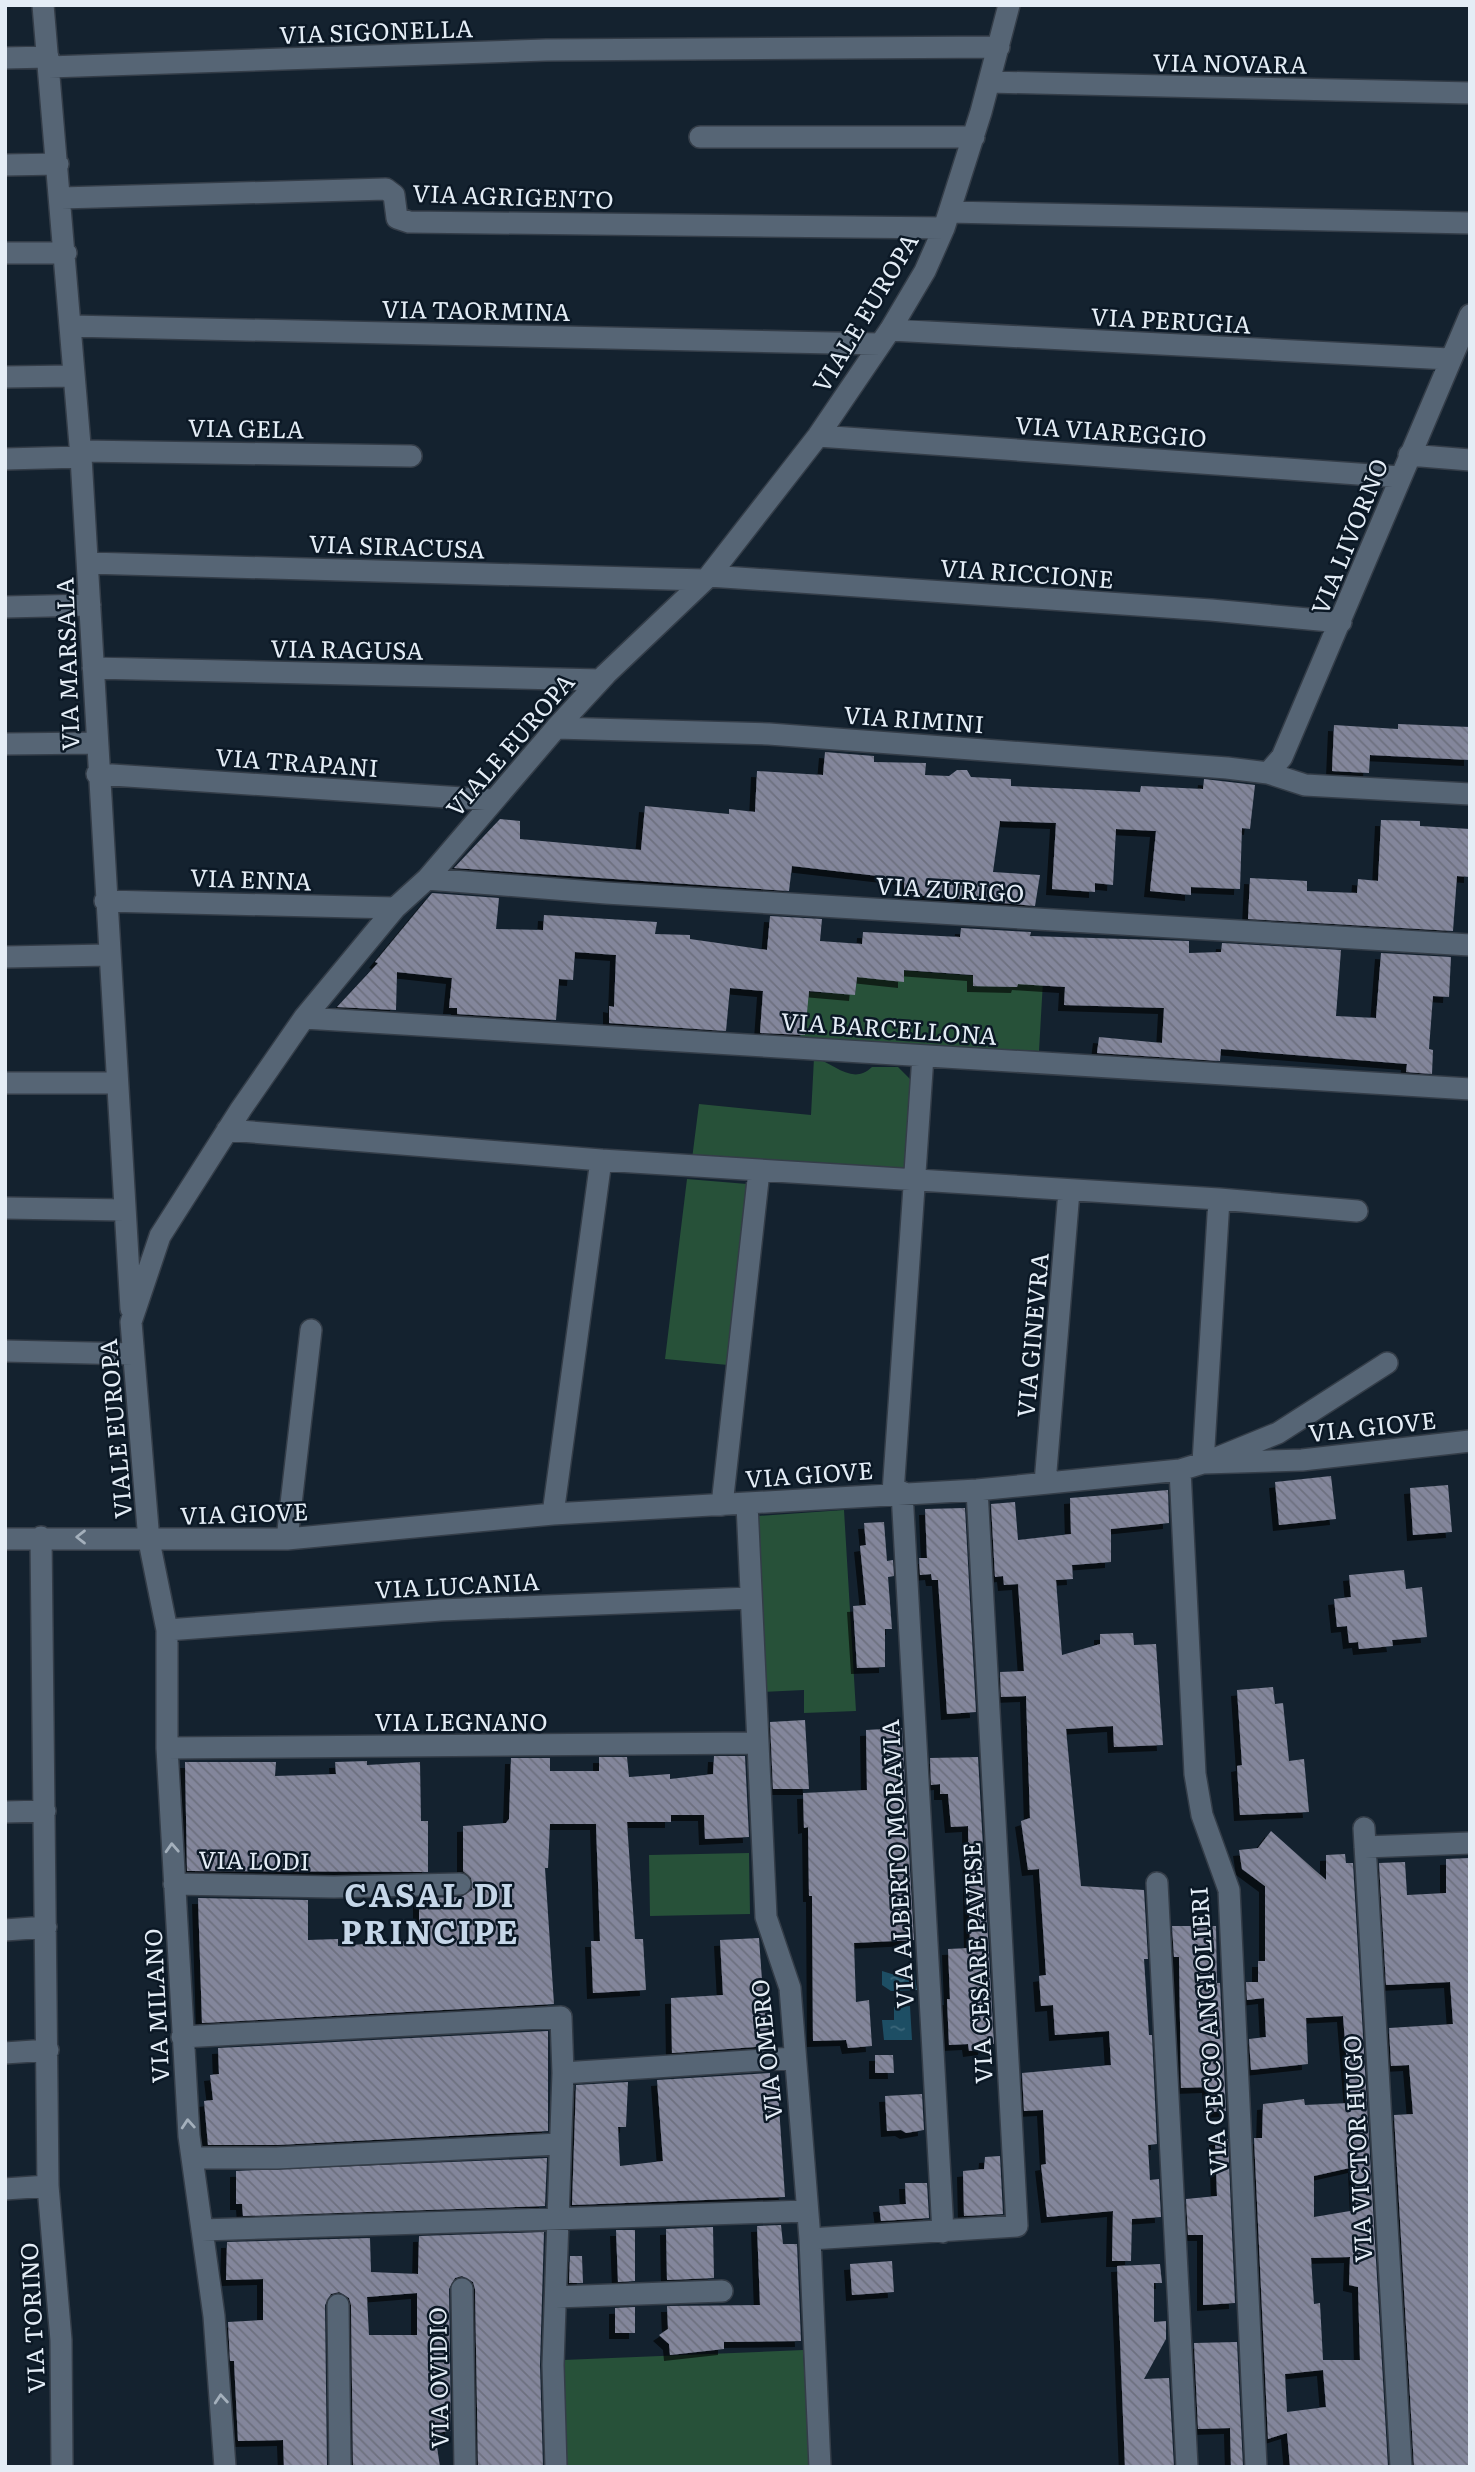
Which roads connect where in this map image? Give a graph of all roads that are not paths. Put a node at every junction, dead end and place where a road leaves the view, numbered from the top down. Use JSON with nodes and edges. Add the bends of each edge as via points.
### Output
{"nodes":[{"id":1,"x":43,"y":5,"type":"edge"},
{"id":2,"x":1009,"y":5,"type":"edge"},
{"id":3,"x":999,"y":47,"type":"junction"},
{"id":4,"x":5,"y":58,"type":"edge"},
{"id":5,"x":49,"y":62,"type":"junction"},
{"id":6,"x":989,"y":82,"type":"junction"},
{"id":7,"x":1470,"y":93,"type":"edge"},
{"id":8,"x":700,"y":137,"type":"dead end"},
{"id":9,"x":974,"y":137,"type":"junction"},
{"id":10,"x":58,"y":164,"type":"junction"},
{"id":11,"x":5,"y":165,"type":"edge"},
{"id":12,"x":61,"y":198,"type":"junction"},
{"id":13,"x":946,"y":220,"type":"junction"},
{"id":14,"x":1470,"y":223,"type":"edge"},
{"id":15,"x":5,"y":253,"type":"edge"},
{"id":16,"x":66,"y":253,"type":"junction"},
{"id":17,"x":1468,"y":323,"type":"edge"},
{"id":18,"x":70,"y":327,"type":"junction"},
{"id":19,"x":885,"y":337,"type":"junction"},
{"id":20,"x":1449,"y":359,"type":"junction"},
{"id":21,"x":73,"y":376,"type":"junction"},
{"id":22,"x":5,"y":377,"type":"edge"},
{"id":23,"x":818,"y":436,"type":"junction"},
{"id":24,"x":81,"y":454,"type":"junction"},
{"id":25,"x":1409,"y":455,"type":"junction"},
{"id":26,"x":411,"y":456,"type":"dead end"},
{"id":27,"x":5,"y":459,"type":"edge"},
{"id":28,"x":1470,"y":460,"type":"edge"},
{"id":29,"x":1400,"y":477,"type":"junction"},
{"id":30,"x":88,"y":563,"type":"junction"},
{"id":31,"x":706,"y":578,"type":"junction"},
{"id":32,"x":90,"y":605,"type":"junction"},
{"id":33,"x":5,"y":607,"type":"edge"},
{"id":34,"x":1341,"y":622,"type":"junction"},
{"id":35,"x":93,"y":667,"type":"junction"},
{"id":36,"x":600,"y":680,"type":"junction"},
{"id":37,"x":556,"y":728,"type":"junction"},
{"id":38,"x":96,"y":743,"type":"junction"},
{"id":39,"x":5,"y":744,"type":"edge"},
{"id":40,"x":1268,"y":773,"type":"junction"},
{"id":41,"x":97,"y":774,"type":"junction"},
{"id":42,"x":1470,"y":794,"type":"edge"},
{"id":43,"x":493,"y":800,"type":"junction"},
{"id":44,"x":427,"y":879,"type":"junction"},
{"id":45,"x":105,"y":901,"type":"junction"},
{"id":46,"x":395,"y":908,"type":"junction"},
{"id":47,"x":1470,"y":945,"type":"edge"},
{"id":48,"x":109,"y":956,"type":"junction"},
{"id":49,"x":5,"y":957,"type":"edge"},
{"id":50,"x":304,"y":1018,"type":"junction"},
{"id":51,"x":923,"y":1056,"type":"junction"},
{"id":52,"x":5,"y":1083,"type":"edge"},
{"id":53,"x":117,"y":1083,"type":"junction"},
{"id":54,"x":1470,"y":1089,"type":"edge"},
{"id":55,"x":228,"y":1130,"type":"junction"},
{"id":56,"x":601,"y":1160,"type":"junction"},
{"id":57,"x":758,"y":1171,"type":"junction"},
{"id":58,"x":913,"y":1182,"type":"junction"},
{"id":59,"x":1069,"y":1191,"type":"junction"},
{"id":60,"x":1219,"y":1199,"type":"junction"},
{"id":61,"x":5,"y":1208,"type":"edge"},
{"id":62,"x":124,"y":1210,"type":"junction"},
{"id":63,"x":1357,"y":1211,"type":"dead end"},
{"id":64,"x":131,"y":1322,"type":"junction"},
{"id":65,"x":311,"y":1330,"type":"dead end"},
{"id":66,"x":5,"y":1351,"type":"edge"},
{"id":67,"x":133,"y":1354,"type":"junction"},
{"id":68,"x":1387,"y":1363,"type":"dead end"},
{"id":69,"x":1470,"y":1441,"type":"edge"},
{"id":70,"x":1203,"y":1463,"type":"junction"},
{"id":71,"x":1180,"y":1470,"type":"junction"},
{"id":72,"x":1045,"y":1483,"type":"junction"},
{"id":73,"x":976,"y":1490,"type":"junction"},
{"id":74,"x":897,"y":1493,"type":"junction"},
{"id":75,"x":747,"y":1504,"type":"junction"},
{"id":76,"x":722,"y":1505,"type":"junction"},
{"id":77,"x":553,"y":1514,"type":"junction"},
{"id":78,"x":41,"y":1537,"type":"junction"},
{"id":79,"x":5,"y":1539,"type":"edge"},
{"id":80,"x":288,"y":1539,"type":"junction"},
{"id":81,"x":149,"y":1541,"type":"junction"},
{"id":82,"x":750,"y":1598,"type":"junction"},
{"id":83,"x":167,"y":1630,"type":"junction"},
{"id":84,"x":756,"y":1743,"type":"junction"},
{"id":85,"x":167,"y":1748,"type":"junction"},
{"id":86,"x":45,"y":1811,"type":"junction"},
{"id":87,"x":5,"y":1812,"type":"edge"},
{"id":88,"x":1470,"y":1843,"type":"edge"},
{"id":89,"x":1157,"y":1883,"type":"dead end"},
{"id":90,"x":174,"y":1884,"type":"junction"},
{"id":91,"x":460,"y":1884,"type":"dead end"},
{"id":92,"x":46,"y":1927,"type":"junction"},
{"id":93,"x":5,"y":1930,"type":"edge"},
{"id":94,"x":182,"y":2037,"type":"junction"},
{"id":95,"x":48,"y":2050,"type":"junction"},
{"id":96,"x":5,"y":2053,"type":"edge"},
{"id":97,"x":794,"y":2058,"type":"junction"},
{"id":98,"x":563,"y":2074,"type":"junction"},
{"id":99,"x":559,"y":2144,"type":"junction"},
{"id":100,"x":194,"y":2158,"type":"junction"},
{"id":101,"x":48,"y":2186,"type":"junction"},
{"id":102,"x":5,"y":2189,"type":"edge"},
{"id":103,"x":806,"y":2211,"type":"junction"},
{"id":104,"x":558,"y":2220,"type":"junction"},
{"id":105,"x":202,"y":2230,"type":"junction"},
{"id":106,"x":943,"y":2232,"type":"junction"},
{"id":107,"x":810,"y":2239,"type":"junction"},
{"id":108,"x":462,"y":2289,"type":"dead end"},
{"id":109,"x":722,"y":2291,"type":"dead end"},
{"id":110,"x":556,"y":2297,"type":"junction"},
{"id":111,"x":338,"y":2305,"type":"dead end"},
{"id":112,"x":62,"y":2467,"type":"edge"},
{"id":113,"x":225,"y":2467,"type":"edge"},
{"id":114,"x":340,"y":2467,"type":"edge"},
{"id":115,"x":465,"y":2467,"type":"edge"},
{"id":116,"x":555,"y":2467,"type":"edge"},
{"id":117,"x":820,"y":2467,"type":"edge"},
{"id":118,"x":1188,"y":2467,"type":"edge"},
{"id":119,"x":1256,"y":2467,"type":"edge"},
{"id":120,"x":1401,"y":2467,"type":"edge"}],
"edges":[{"from":1,"to":5,"type":"street","name":"VIA MARSALA"},
{"from":2,"to":3,"type":"street","name":"VIALE EUROPA"},
{"from":3,"to":5,"type":"street","name":"VIA SIGONELLA","via":[[546,50]]},
{"from":3,"to":6,"type":"street","name":"VIALE EUROPA"},
{"from":4,"to":5,"type":"street","name":"VIA SIGONELLA"},
{"from":5,"to":10,"type":"street","name":"VIA MARSALA"},
{"from":6,"to":7,"type":"street","name":"VIA NOVARA"},
{"from":6,"to":9,"type":"street","name":"VIALE EUROPA"},
{"from":8,"to":9,"type":"street"},
{"from":9,"to":13,"type":"street","name":"VIALE EUROPA"},
{"from":10,"to":11,"type":"street"},
{"from":10,"to":12,"type":"street","name":"VIA MARSALA"},
{"from":12,"to":13,"type":"street","name":"VIA AGRIGENTO","via":[[386,189],[394,195],[397,218],[409,222]]},
{"from":12,"to":16,"type":"street","name":"VIA MARSALA"},
{"from":13,"to":14,"type":"street"},
{"from":13,"to":19,"type":"street","name":"VIALE EUROPA","via":[[925,271]]},
{"from":15,"to":16,"type":"street"},
{"from":16,"to":18,"type":"street","name":"VIA MARSALA"},
{"from":17,"to":20,"type":"street","name":"VIA LIVORNO"},
{"from":18,"to":19,"type":"street","name":"VIA TAORMINA"},
{"from":18,"to":21,"type":"street","name":"VIA MARSALA"},
{"from":19,"to":20,"type":"street","name":"VIA PERUGIA"},
{"from":19,"to":23,"type":"street","name":"VIALE EUROPA"},
{"from":20,"to":25,"type":"street","name":"VIA LIVORNO"},
{"from":21,"to":22,"type":"street"},
{"from":21,"to":24,"type":"street","name":"VIA MARSALA"},
{"from":23,"to":29,"type":"street","name":"VIA VIAREGGIO"},
{"from":23,"to":31,"type":"street","name":"VIALE EUROPA"},
{"from":24,"to":26,"type":"street","name":"VIA GELA"},
{"from":24,"to":27,"type":"street","name":"VIA GELA"},
{"from":24,"to":30,"type":"street","name":"VIA MARSALA"},
{"from":25,"to":28,"type":"street"},
{"from":25,"to":29,"type":"street","name":"VIA LIVORNO"},
{"from":29,"to":34,"type":"street","name":"VIA LIVORNO"},
{"from":30,"to":31,"type":"street","name":"VIA SIRACUSA"},
{"from":30,"to":32,"type":"street","name":"VIA MARSALA"},
{"from":31,"to":34,"type":"street","name":"VIA RICCIONE"},
{"from":31,"to":36,"type":"street","name":"VIALE EUROPA"},
{"from":32,"to":33,"type":"street"},
{"from":32,"to":35,"type":"street","name":"VIA MARSALA"},
{"from":34,"to":40,"type":"street","name":"VIA LIVORNO","via":[[1282,757]]},
{"from":35,"to":36,"type":"street","name":"VIA RAGUSA"},
{"from":35,"to":38,"type":"street","name":"VIA MARSALA"},
{"from":36,"to":37,"type":"street","name":"VIALE EUROPA"},
{"from":37,"to":40,"type":"street","name":"VIA RIMINI","via":[[769,734]]},
{"from":37,"to":43,"type":"street","name":"VIALE EUROPA"},
{"from":38,"to":39,"type":"street"},
{"from":38,"to":41,"type":"street","name":"VIA MARSALA"},
{"from":40,"to":42,"type":"street","name":"VIA RIMINI","via":[[1305,785]]},
{"from":41,"to":43,"type":"street","name":"VIA TRAPANI"},
{"from":41,"to":45,"type":"street","name":"VIA MARSALA"},
{"from":43,"to":44,"type":"street","name":"VIALE EUROPA"},
{"from":44,"to":46,"type":"street","name":"VIALE EUROPA"},
{"from":44,"to":47,"type":"street","name":"VIA ZURIGO"},
{"from":45,"to":46,"type":"street","name":"VIA ENNA"},
{"from":45,"to":48,"type":"street","name":"VIA MARSALA"},
{"from":46,"to":50,"type":"street","name":"VIALE EUROPA"},
{"from":48,"to":49,"type":"street"},
{"from":48,"to":53,"type":"street","name":"VIA MARSALA"},
{"from":50,"to":51,"type":"street","name":"VIA BARCELLONA"},
{"from":50,"to":55,"type":"street","name":"VIALE EUROPA"},
{"from":51,"to":54,"type":"street","name":"VIA BARCELLONA"},
{"from":51,"to":58,"type":"street","name":"VIA ALBERTO MORAVIA"},
{"from":52,"to":53,"type":"street"},
{"from":53,"to":62,"type":"street","name":"VIA MARSALA"},
{"from":55,"to":56,"type":"street"},
{"from":55,"to":64,"type":"street","name":"VIALE EUROPA","via":[[160,1236]]},
{"from":56,"to":57,"type":"street"},
{"from":56,"to":77,"type":"street"},
{"from":57,"to":58,"type":"street"},
{"from":57,"to":76,"type":"street"},
{"from":58,"to":59,"type":"street"},
{"from":58,"to":74,"type":"street","name":"VIA ALBERTO MORAVIA"},
{"from":59,"to":60,"type":"street"},
{"from":59,"to":72,"type":"street","name":"VIA GINEVRA"},
{"from":60,"to":63,"type":"street"},
{"from":60,"to":70,"type":"street"},
{"from":61,"to":62,"type":"street"},
{"from":62,"to":64,"type":"street","name":"VIA MARSALA"},
{"from":64,"to":67,"type":"street","name":"VIALE EUROPA"},
{"from":65,"to":80,"type":"street"},
{"from":66,"to":67,"type":"street"},
{"from":67,"to":81,"type":"street","name":"VIALE EUROPA"},
{"from":68,"to":70,"type":"street","via":[[1278,1433]]},
{"from":69,"to":70,"type":"street","name":"VIA GIOVE","via":[[1302,1460]]},
{"from":70,"to":71,"type":"street","name":"VIA GIOVE"},
{"from":71,"to":72,"type":"street","name":"VIA GIOVE"},
{"from":71,"to":119,"type":"street","name":"VIA CECCO ANGIOLIERI","via":[[1195,1774],[1202,1815],[1229,1890]]},
{"from":72,"to":73,"type":"street","name":"VIA GIOVE"},
{"from":73,"to":74,"type":"street","name":"VIA GIOVE"},
{"from":73,"to":106,"type":"street","name":"VIA CESARE PAVESE","via":[[1017,2226]]},
{"from":74,"to":75,"type":"street","name":"VIA GIOVE"},
{"from":74,"to":106,"type":"street","name":"VIA ALBERTO MORAVIA"},
{"from":75,"to":76,"type":"street","name":"VIA GIOVE"},
{"from":75,"to":82,"type":"street","name":"VIA OMERO"},
{"from":76,"to":77,"type":"street","name":"VIA GIOVE"},
{"from":77,"to":80,"type":"street","name":"VIA GIOVE"},
{"from":78,"to":79,"type":"street","name":"VIA GIOVE"},
{"from":81,"to":78,"type":"street","name":"VIA GIOVE","one_way":true},
{"from":78,"to":86,"type":"street","name":"VIA TORINO"},
{"from":80,"to":81,"type":"street","name":"VIA GIOVE"},
{"from":81,"to":83,"type":"street","name":"VIA MILANO"},
{"from":82,"to":83,"type":"street","name":"VIA LUCANIA","via":[[441,1610]]},
{"from":82,"to":84,"type":"street","name":"VIA OMERO"},
{"from":83,"to":85,"type":"street","name":"VIA MILANO"},
{"from":84,"to":85,"type":"street","name":"VIA LEGNANO"},
{"from":84,"to":97,"type":"street","name":"VIA OMERO","via":[[766,1917],[790,1988]]},
{"from":90,"to":85,"type":"street","name":"VIA MILANO","one_way":true},
{"from":86,"to":87,"type":"street"},
{"from":86,"to":92,"type":"street","name":"VIA TORINO"},
{"from":88,"to":120,"type":"street","name":"VIA VICTOR HUGO","via":[[1364,1837]]},
{"from":89,"to":118,"type":"street"},
{"from":90,"to":91,"type":"street","name":"VIA LODI"},
{"from":90,"to":94,"type":"street","name":"VIA MILANO"},
{"from":92,"to":93,"type":"street"},
{"from":92,"to":95,"type":"street","name":"VIA TORINO"},
{"from":94,"to":98,"type":"street","via":[[561,2017]]},
{"from":100,"to":94,"type":"street","name":"VIA MILANO","one_way":true},
{"from":95,"to":96,"type":"street"},
{"from":95,"to":101,"type":"street","name":"VIA TORINO"},
{"from":97,"to":98,"type":"street"},
{"from":97,"to":103,"type":"street","name":"VIA OMERO"},
{"from":98,"to":99,"type":"street"},
{"from":99,"to":100,"type":"street"},
{"from":99,"to":104,"type":"street"},
{"from":100,"to":105,"type":"street","name":"VIA MILANO"},
{"from":101,"to":102,"type":"street"},
{"from":101,"to":112,"type":"street","name":"VIA TORINO","via":[[61,2340]]},
{"from":103,"to":104,"type":"street"},
{"from":103,"to":107,"type":"street","name":"VIA OMERO"},
{"from":104,"to":105,"type":"street"},
{"from":104,"to":110,"type":"street"},
{"from":113,"to":105,"type":"street","name":"VIA MILANO","one_way":true,"via":[[214,2316]]},
{"from":106,"to":107,"type":"street","name":"VIA CESARE PAVESE"},
{"from":107,"to":117,"type":"street","name":"VIA OMERO"},
{"from":108,"to":115,"type":"street","name":"VIA OVIDIO"},
{"from":109,"to":110,"type":"street"},
{"from":110,"to":116,"type":"street"},
{"from":111,"to":114,"type":"street"}]}
